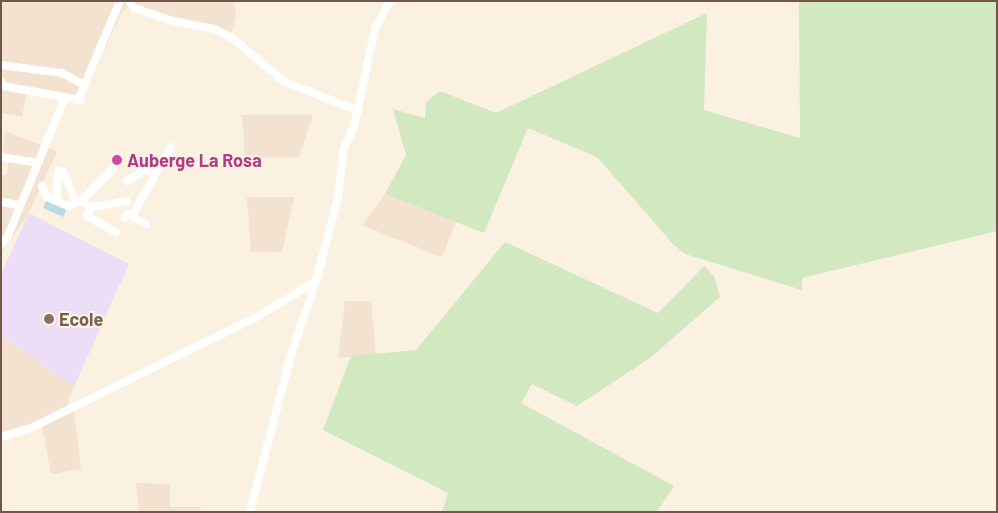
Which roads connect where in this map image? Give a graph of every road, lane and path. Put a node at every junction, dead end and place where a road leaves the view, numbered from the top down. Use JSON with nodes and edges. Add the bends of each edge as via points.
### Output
{"nodes":[{"id":1,"x":120,"y":1,"type":"edge"},
{"id":2,"x":128,"y":1,"type":"edge"},
{"id":3,"x":390,"y":1,"type":"edge"},
{"id":4,"x":1,"y":65,"type":"edge"},
{"id":5,"x":1,"y":81,"type":"edge"},
{"id":6,"x":85,"y":85,"type":"junction"},
{"id":7,"x":65,"y":98,"type":"junction"},
{"id":8,"x":358,"y":111,"type":"junction"},
{"id":9,"x":171,"y":148,"type":"dead end"},
{"id":10,"x":1,"y":157,"type":"edge"},
{"id":11,"x":38,"y":163,"type":"junction"},
{"id":12,"x":113,"y":170,"type":"dead end"},
{"id":13,"x":154,"y":174,"type":"junction"},
{"id":14,"x":128,"y":181,"type":"dead end"},
{"id":15,"x":42,"y":186,"type":"dead end"},
{"id":16,"x":56,"y":201,"type":"junction"},
{"id":17,"x":127,"y":201,"type":"dead end"},
{"id":18,"x":1,"y":202,"type":"edge"},
{"id":19,"x":78,"y":202,"type":"junction"},
{"id":20,"x":21,"y":205,"type":"junction"},
{"id":21,"x":91,"y":207,"type":"junction"},
{"id":22,"x":144,"y":221,"type":"dead end"},
{"id":23,"x":1,"y":226,"type":"edge"},
{"id":24,"x":12,"y":228,"type":"junction"},
{"id":25,"x":116,"y":232,"type":"dead end"},
{"id":26,"x":1,"y":245,"type":"edge"},
{"id":27,"x":316,"y":281,"type":"junction"},
{"id":28,"x":1,"y":437,"type":"edge"},
{"id":29,"x":250,"y":512,"type":"edge"}],
"edges":[{"from":1,"to":6,"type":"street"},
{"from":2,"to":8,"type":"street","via":[[134,8],[172,21],[214,29],[231,37],[282,81]]},
{"from":3,"to":8,"type":"street","via":[[375,29]]},
{"from":4,"to":6,"type":"street","via":[[62,73]]},
{"from":5,"to":7,"type":"street","via":[[3,86]]},
{"from":6,"to":7,"type":"street","via":[[79,100]]},
{"from":7,"to":11,"type":"street"},
{"from":8,"to":27,"type":"street","via":[[344,148],[338,198]]},
{"from":9,"to":13,"type":"street"},
{"from":10,"to":11,"type":"street"},
{"from":11,"to":20,"type":"street"},
{"from":12,"to":19,"type":"street"},
{"from":13,"to":14,"type":"street","via":[[147,169]]},
{"from":13,"to":22,"type":"street","via":[[129,217]]},
{"from":15,"to":16,"type":"street","via":[[47,197]]},
{"from":16,"to":19,"type":"street","via":[[68,206]]},
{"from":16,"to":19,"type":"street","via":[[57,173]]},
{"from":17,"to":21,"type":"street"},
{"from":18,"to":20,"type":"street"},
{"from":19,"to":21,"type":"street"},
{"from":20,"to":24,"type":"street"},
{"from":21,"to":25,"type":"street","via":[[87,216]]},
{"from":23,"to":24,"type":"street"},
{"from":24,"to":26,"type":"street"},
{"from":27,"to":28,"type":"street","via":[[257,317],[30,428]]},
{"from":27,"to":29,"type":"street","via":[[290,358]]}]}
